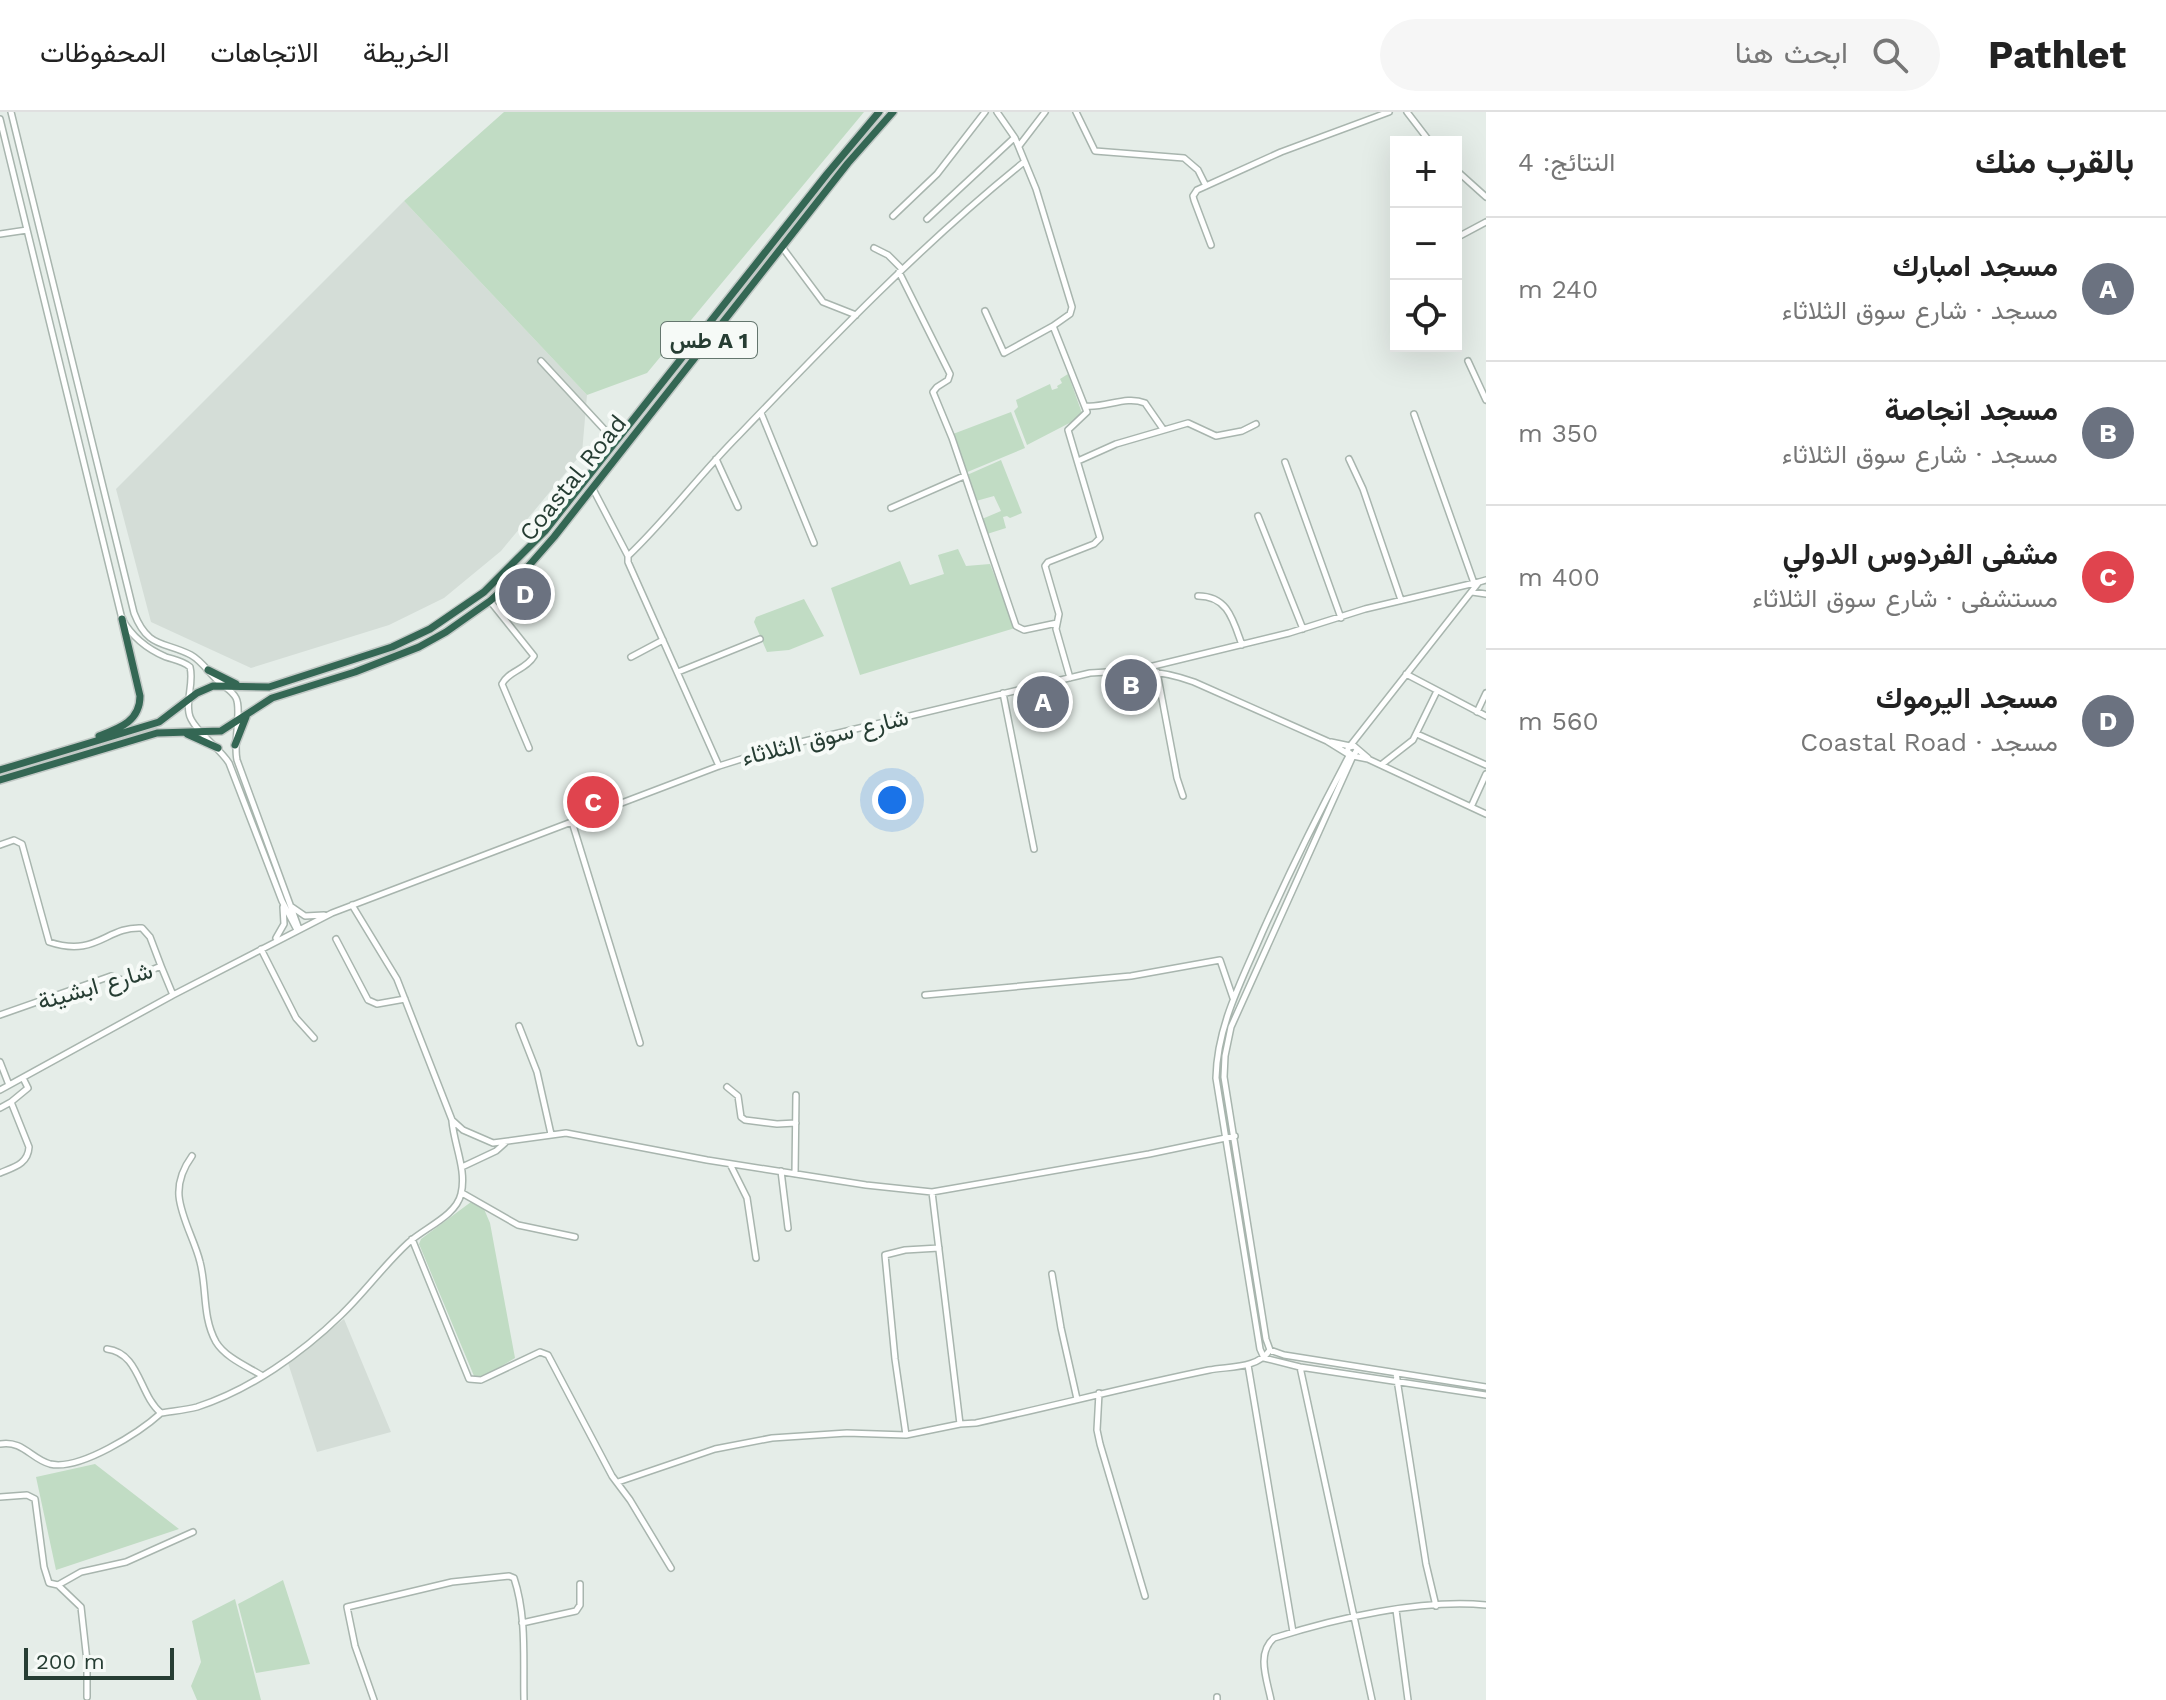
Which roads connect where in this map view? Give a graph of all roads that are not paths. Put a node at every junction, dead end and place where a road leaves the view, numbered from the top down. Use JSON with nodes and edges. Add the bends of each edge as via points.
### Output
{"nodes":[{"id":1,"x":11,"y":112,"type":"edge"},
{"id":2,"x":879,"y":112,"type":"edge"},
{"id":3,"x":893,"y":112,"type":"edge"},
{"id":4,"x":985,"y":112,"type":"edge"},
{"id":5,"x":997,"y":112,"type":"edge"},
{"id":6,"x":1045,"y":112,"type":"edge"},
{"id":7,"x":1076,"y":112,"type":"edge"},
{"id":8,"x":1389,"y":112,"type":"edge"},
{"id":9,"x":1407,"y":112,"type":"edge"},
{"id":10,"x":0,"y":119,"type":"edge"},
{"id":11,"x":1425,"y":136,"type":"edge"},
{"id":12,"x":1015,"y":138,"type":"junction"},
{"id":13,"x":1019,"y":146,"type":"junction"},
{"id":14,"x":1024,"y":162,"type":"junction"},
{"id":15,"x":1462,"y":175,"type":"edge"},
{"id":16,"x":1206,"y":186,"type":"junction"},
{"id":17,"x":1486,"y":197,"type":"edge"},
{"id":18,"x":893,"y":216,"type":"dead end"},
{"id":19,"x":927,"y":219,"type":"dead end"},
{"id":20,"x":1486,"y":222,"type":"edge"},
{"id":21,"x":27,"y":230,"type":"junction"},
{"id":22,"x":0,"y":234,"type":"edge"},
{"id":23,"x":1462,"y":235,"type":"edge"},
{"id":24,"x":1211,"y":245,"type":"dead end"},
{"id":25,"x":782,"y":247,"type":"junction"},
{"id":26,"x":874,"y":248,"type":"dead end"},
{"id":27,"x":901,"y":270,"type":"junction"},
{"id":28,"x":985,"y":311,"type":"dead end"},
{"id":29,"x":856,"y":315,"type":"junction"},
{"id":30,"x":1053,"y":326,"type":"junction"},
{"id":31,"x":541,"y":361,"type":"dead end"},
{"id":32,"x":1468,"y":361,"type":"dead end"},
{"id":33,"x":649,"y":398,"type":"junction"},
{"id":34,"x":1486,"y":400,"type":"edge"},
{"id":35,"x":658,"y":406,"type":"junction"},
{"id":36,"x":1086,"y":406,"type":"junction"},
{"id":37,"x":761,"y":413,"type":"junction"},
{"id":38,"x":1414,"y":414,"type":"dead end"},
{"id":39,"x":1256,"y":424,"type":"dead end"},
{"id":40,"x":1163,"y":429,"type":"junction"},
{"id":41,"x":615,"y":441,"type":"junction"},
{"id":42,"x":716,"y":459,"type":"junction"},
{"id":43,"x":1349,"y":459,"type":"dead end"},
{"id":44,"x":1078,"y":461,"type":"junction"},
{"id":45,"x":1285,"y":462,"type":"dead end"},
{"id":46,"x":964,"y":476,"type":"junction"},
{"id":47,"x":593,"y":489,"type":"junction"},
{"id":48,"x":738,"y":507,"type":"dead end"},
{"id":49,"x":891,"y":508,"type":"dead end"},
{"id":50,"x":1258,"y":516,"type":"dead end"},
{"id":51,"x":814,"y":543,"type":"dead end"},
{"id":52,"x":628,"y":556,"type":"junction"},
{"id":53,"x":1480,"y":581,"type":"edge"},
{"id":54,"x":1471,"y":592,"type":"junction"},
{"id":55,"x":1486,"y":594,"type":"edge"},
{"id":56,"x":1198,"y":596,"type":"dead end"},
{"id":57,"x":1401,"y":600,"type":"junction"},
{"id":58,"x":490,"y":601,"type":"junction"},
{"id":59,"x":1341,"y":618,"type":"junction"},
{"id":60,"x":122,"y":619,"type":"junction"},
{"id":61,"x":1058,"y":623,"type":"junction"},
{"id":62,"x":1303,"y":629,"type":"junction"},
{"id":63,"x":760,"y":639,"type":"dead end"},
{"id":64,"x":663,"y":640,"type":"junction"},
{"id":65,"x":1242,"y":645,"type":"junction"},
{"id":66,"x":631,"y":657,"type":"dead end"},
{"id":67,"x":1140,"y":669,"type":"junction"},
{"id":68,"x":208,"y":670,"type":"junction"},
{"id":69,"x":678,"y":672,"type":"junction"},
{"id":70,"x":1157,"y":672,"type":"junction"},
{"id":71,"x":1406,"y":674,"type":"junction"},
{"id":72,"x":1070,"y":678,"type":"junction"},
{"id":73,"x":222,"y":685,"type":"junction"},
{"id":74,"x":250,"y":688,"type":"junction"},
{"id":75,"x":1437,"y":691,"type":"junction"},
{"id":76,"x":1003,"y":693,"type":"junction"},
{"id":77,"x":1486,"y":693,"type":"edge"},
{"id":78,"x":191,"y":698,"type":"junction"},
{"id":79,"x":252,"y":709,"type":"junction"},
{"id":80,"x":1477,"y":712,"type":"junction"},
{"id":81,"x":1486,"y":716,"type":"edge"},
{"id":82,"x":236,"y":722,"type":"junction"},
{"id":83,"x":178,"y":730,"type":"junction"},
{"id":84,"x":202,"y":732,"type":"junction"},
{"id":85,"x":1417,"y":734,"type":"junction"},
{"id":86,"x":1357,"y":737,"type":"junction"},
{"id":87,"x":1327,"y":741,"type":"junction"},
{"id":88,"x":235,"y":745,"type":"junction"},
{"id":89,"x":1350,"y":746,"type":"junction"},
{"id":90,"x":78,"y":747,"type":"junction"},
{"id":91,"x":218,"y":748,"type":"junction"},
{"id":92,"x":529,"y":748,"type":"dead end"},
{"id":93,"x":1357,"y":750,"type":"junction"},
{"id":94,"x":1350,"y":755,"type":"junction"},
{"id":95,"x":1368,"y":759,"type":"junction"},
{"id":96,"x":1381,"y":765,"type":"junction"},
{"id":97,"x":1486,"y":765,"type":"edge"},
{"id":98,"x":719,"y":766,"type":"junction"},
{"id":99,"x":0,"y":770,"type":"edge"},
{"id":100,"x":1486,"y":774,"type":"edge"},
{"id":101,"x":0,"y":780,"type":"edge"},
{"id":102,"x":1183,"y":796,"type":"dead end"},
{"id":103,"x":1471,"y":807,"type":"junction"},
{"id":104,"x":1486,"y":814,"type":"edge"},
{"id":105,"x":572,"y":822,"type":"junction"},
{"id":106,"x":0,"y":845,"type":"edge"},
{"id":107,"x":1034,"y":849,"type":"dead end"},
{"id":108,"x":282,"y":901,"type":"junction"},
{"id":109,"x":1276,"y":902,"type":"junction"},
{"id":110,"x":352,"y":905,"type":"junction"},
{"id":111,"x":1285,"y":905,"type":"junction"},
{"id":112,"x":292,"y":907,"type":"junction"},
{"id":113,"x":332,"y":913,"type":"junction"},
{"id":114,"x":298,"y":930,"type":"junction"},
{"id":115,"x":336,"y":939,"type":"dead end"},
{"id":116,"x":269,"y":944,"type":"junction"},
{"id":117,"x":261,"y":949,"type":"junction"},
{"id":118,"x":161,"y":966,"type":"junction"},
{"id":119,"x":173,"y":995,"type":"junction"},
{"id":120,"x":925,"y":995,"type":"dead end"},
{"id":121,"x":405,"y":999,"type":"junction"},
{"id":122,"x":1233,"y":999,"type":"junction"},
{"id":123,"x":0,"y":1015,"type":"edge"},
{"id":124,"x":519,"y":1026,"type":"dead end"},
{"id":125,"x":314,"y":1038,"type":"dead end"},
{"id":126,"x":640,"y":1043,"type":"dead end"},
{"id":127,"x":0,"y":1062,"type":"edge"},
{"id":128,"x":23,"y":1078,"type":"junction"},
{"id":129,"x":9,"y":1085,"type":"junction"},
{"id":130,"x":727,"y":1087,"type":"dead end"},
{"id":131,"x":0,"y":1090,"type":"edge"},
{"id":132,"x":796,"y":1095,"type":"dead end"},
{"id":133,"x":11,"y":1102,"type":"junction"},
{"id":134,"x":0,"y":1108,"type":"edge"},
{"id":135,"x":452,"y":1120,"type":"junction"},
{"id":136,"x":796,"y":1123,"type":"junction"},
{"id":137,"x":551,"y":1134,"type":"junction"},
{"id":138,"x":1235,"y":1136,"type":"junction"},
{"id":139,"x":1227,"y":1138,"type":"junction"},
{"id":140,"x":506,"y":1143,"type":"junction"},
{"id":141,"x":192,"y":1156,"type":"dead end"},
{"id":142,"x":730,"y":1163,"type":"junction"},
{"id":143,"x":462,"y":1167,"type":"junction"},
{"id":144,"x":781,"y":1171,"type":"junction"},
{"id":145,"x":0,"y":1173,"type":"edge"},
{"id":146,"x":795,"y":1174,"type":"junction"},
{"id":147,"x":932,"y":1192,"type":"junction"},
{"id":148,"x":462,"y":1193,"type":"junction"},
{"id":149,"x":788,"y":1228,"type":"dead end"},
{"id":150,"x":575,"y":1237,"type":"dead end"},
{"id":151,"x":412,"y":1239,"type":"junction"},
{"id":152,"x":939,"y":1248,"type":"junction"},
{"id":153,"x":1248,"y":1251,"type":"junction"},
{"id":154,"x":756,"y":1258,"type":"dead end"},
{"id":155,"x":1052,"y":1274,"type":"dead end"},
{"id":156,"x":107,"y":1349,"type":"dead end"},
{"id":157,"x":1270,"y":1350,"type":"junction"},
{"id":158,"x":1264,"y":1358,"type":"junction"},
{"id":159,"x":1248,"y":1365,"type":"junction"},
{"id":160,"x":1300,"y":1367,"type":"junction"},
{"id":161,"x":1396,"y":1373,"type":"junction"},
{"id":162,"x":262,"y":1375,"type":"junction"},
{"id":163,"x":1396,"y":1381,"type":"junction"},
{"id":164,"x":1486,"y":1387,"type":"edge"},
{"id":165,"x":1099,"y":1393,"type":"junction"},
{"id":166,"x":1486,"y":1395,"type":"edge"},
{"id":167,"x":1077,"y":1399,"type":"junction"},
{"id":168,"x":161,"y":1413,"type":"junction"},
{"id":169,"x":960,"y":1424,"type":"junction"},
{"id":170,"x":906,"y":1435,"type":"junction"},
{"id":171,"x":0,"y":1444,"type":"edge"},
{"id":172,"x":618,"y":1482,"type":"junction"},
{"id":173,"x":0,"y":1497,"type":"edge"},
{"id":174,"x":193,"y":1532,"type":"dead end"},
{"id":175,"x":671,"y":1568,"type":"dead end"},
{"id":176,"x":580,"y":1584,"type":"dead end"},
{"id":177,"x":58,"y":1585,"type":"junction"},
{"id":178,"x":1145,"y":1596,"type":"dead end"},
{"id":179,"x":1486,"y":1605,"type":"edge"},
{"id":180,"x":1436,"y":1606,"type":"junction"},
{"id":181,"x":1396,"y":1610,"type":"junction"},
{"id":182,"x":1354,"y":1618,"type":"junction"},
{"id":183,"x":522,"y":1623,"type":"junction"},
{"id":184,"x":1293,"y":1632,"type":"junction"},
{"id":185,"x":87,"y":1697,"type":"dead end"},
{"id":186,"x":374,"y":1700,"type":"edge"},
{"id":187,"x":524,"y":1700,"type":"edge"},
{"id":188,"x":1271,"y":1700,"type":"edge"},
{"id":189,"x":1372,"y":1700,"type":"edge"},
{"id":190,"x":1408,"y":1700,"type":"edge"}],
"edges":[{"from":1,"to":68,"type":"street","via":[[134,613],[155,641],[192,656]]},
{"from":2,"to":33,"type":"highway","name":"Coastal Road"},
{"from":3,"to":25,"type":"highway","name":"Coastal Road","number":"طس A 1"},
{"from":4,"to":18,"type":"street","via":[[937,174]]},
{"from":5,"to":12,"type":"street"},
{"from":6,"to":13,"type":"street"},
{"from":7,"to":16,"type":"street","via":[[1095,151],[1184,158]]},
{"from":8,"to":16,"type":"street"},
{"from":9,"to":11,"type":"street"},
{"from":10,"to":21,"type":"street"},
{"from":12,"to":13,"type":"street"},
{"from":12,"to":19,"type":"street"},
{"from":13,"to":14,"type":"street"},
{"from":14,"to":27,"type":"street"},
{"from":14,"to":30,"type":"street","via":[[1072,307]]},
{"from":15,"to":17,"type":"street"},
{"from":16,"to":24,"type":"street","via":[[1193,196]]},
{"from":20,"to":23,"type":"street"},
{"from":21,"to":22,"type":"street"},
{"from":21,"to":60,"type":"street"},
{"from":25,"to":29,"type":"street","via":[[823,302]]},
{"from":25,"to":35,"type":"highway","name":"Coastal Road","number":"طس A 1"},
{"from":26,"to":27,"type":"street"},
{"from":27,"to":29,"type":"street"},
{"from":27,"to":46,"type":"street","via":[[950,374],[933,392]]},
{"from":28,"to":30,"type":"street","via":[[1004,353]]},
{"from":29,"to":37,"type":"street"},
{"from":30,"to":36,"type":"street"},
{"from":31,"to":41,"type":"street"},
{"from":32,"to":34,"type":"street"},
{"from":33,"to":35,"type":"highway"},
{"from":33,"to":41,"type":"highway","name":"Coastal Road"},
{"from":35,"to":47,"type":"highway","name":"Coastal Road","number":"طس A 1"},
{"from":36,"to":40,"type":"street","via":[[1140,401]]},
{"from":36,"to":44,"type":"street","via":[[1087,415],[1068,430]]},
{"from":37,"to":42,"type":"street"},
{"from":37,"to":51,"type":"street"},
{"from":38,"to":53,"type":"street"},
{"from":39,"to":40,"type":"street","via":[[1216,436],[1191,423]]},
{"from":40,"to":44,"type":"street"},
{"from":41,"to":74,"type":"highway","name":"Coastal Road","via":[[518,561],[460,609],[392,647],[269,687]]},
{"from":42,"to":48,"type":"street"},
{"from":42,"to":52,"type":"street"},
{"from":43,"to":57,"type":"street"},
{"from":44,"to":61,"type":"street","via":[[1100,538],[1045,566]]},
{"from":45,"to":59,"type":"street"},
{"from":46,"to":49,"type":"street"},
{"from":46,"to":61,"type":"street","via":[[1016,626],[1024,630]]},
{"from":47,"to":52,"type":"street"},
{"from":47,"to":58,"type":"highway","name":"Coastal Road","number":"طس A 1","via":[[526,569]]},
{"from":50,"to":62,"type":"street"},
{"from":52,"to":64,"type":"street"},
{"from":53,"to":54,"type":"street"},
{"from":53,"to":57,"type":"street"},
{"from":54,"to":55,"type":"street"},
{"from":54,"to":71,"type":"street"},
{"from":56,"to":65,"type":"street","via":[[1212,597],[1226,607]]},
{"from":57,"to":59,"type":"street"},
{"from":58,"to":79,"type":"highway","name":"Coastal Road","number":"طس A 1","via":[[419,647]]},
{"from":58,"to":92,"type":"street","via":[[534,656],[502,684]]},
{"from":59,"to":62,"type":"street"},
{"from":60,"to":78,"type":"street","via":[[146,646],[188,665]]},
{"from":60,"to":90,"type":"highway","via":[[140,696],[138,709],[128,723]]},
{"from":61,"to":72,"type":"street"},
{"from":62,"to":65,"type":"street"},
{"from":63,"to":69,"type":"street"},
{"from":64,"to":66,"type":"street"},
{"from":64,"to":69,"type":"street"},
{"from":65,"to":67,"type":"street"},
{"from":67,"to":70,"type":"street","name":"شارع سوق الثلاثاء"},
{"from":67,"to":72,"type":"street","name":"شارع سوق الثلاثاء"},
{"from":68,"to":73,"type":"street"},
{"from":68,"to":74,"type":"highway"},
{"from":69,"to":98,"type":"street"},
{"from":70,"to":87,"type":"street","name":"شارع سوق الثلاثاء","via":[[1194,682]]},
{"from":70,"to":102,"type":"street"},
{"from":71,"to":75,"type":"street"},
{"from":71,"to":86,"type":"street"},
{"from":72,"to":76,"type":"street","name":"شارع سوق الثلاثاء"},
{"from":73,"to":74,"type":"highway","name":"Coastal Road"},
{"from":73,"to":78,"type":"highway","name":"Coastal Road"},
{"from":73,"to":82,"type":"street","via":[[237,699]]},
{"from":75,"to":80,"type":"street"},
{"from":75,"to":85,"type":"street"},
{"from":76,"to":98,"type":"street","name":"شارع سوق الثلاثاء"},
{"from":76,"to":107,"type":"street"},
{"from":77,"to":80,"type":"street"},
{"from":78,"to":84,"type":"street","via":[[189,715]]},
{"from":78,"to":90,"type":"highway","name":"Coastal Road","via":[[159,722]]},
{"from":79,"to":82,"type":"highway","name":"Coastal Road","number":"طس A 1"},
{"from":79,"to":88,"type":"highway"},
{"from":80,"to":81,"type":"street"},
{"from":82,"to":84,"type":"highway","name":"Coastal Road","number":"طس A 1","via":[[221,731]]},
{"from":82,"to":88,"type":"street"},
{"from":83,"to":84,"type":"highway","name":"Coastal Road","number":"طس A 1"},
{"from":83,"to":91,"type":"highway"},
{"from":83,"to":101,"type":"highway","name":"Coastal Road","number":"طس A 1"},
{"from":84,"to":91,"type":"street"},
{"from":85,"to":96,"type":"street"},
{"from":85,"to":97,"type":"street"},
{"from":86,"to":89,"type":"street"},
{"from":86,"to":93,"type":"street"},
{"from":87,"to":89,"type":"street"},
{"from":87,"to":94,"type":"street"},
{"from":88,"to":112,"type":"street"},
{"from":89,"to":93,"type":"street"},
{"from":89,"to":94,"type":"street"},
{"from":90,"to":99,"type":"highway","name":"Coastal Road"},
{"from":91,"to":108,"type":"street","via":[[229,763]]},
{"from":93,"to":94,"type":"street"},
{"from":93,"to":95,"type":"street"},
{"from":94,"to":95,"type":"street"},
{"from":94,"to":109,"type":"street"},
{"from":94,"to":111,"type":"street"},
{"from":95,"to":96,"type":"street"},
{"from":96,"to":103,"type":"street"},
{"from":98,"to":105,"type":"street","name":"شارع سوق الثلاثاء"},
{"from":100,"to":103,"type":"street"},
{"from":103,"to":104,"type":"street"},
{"from":105,"to":110,"type":"street","name":"شارع سوق الثلاثاء"},
{"from":105,"to":126,"type":"street"},
{"from":106,"to":118,"type":"street","via":[[14,840],[22,844],[49,942],[82,947],[137,927],[150,937]]},
{"from":108,"to":114,"type":"street"},
{"from":108,"to":116,"type":"street","via":[[283,928]]},
{"from":109,"to":111,"type":"street"},
{"from":109,"to":122,"type":"street"},
{"from":110,"to":113,"type":"street","name":"شارع سوق الثلاثاء"},
{"from":110,"to":121,"type":"street"},
{"from":111,"to":138,"type":"street","via":[[1231,1027],[1224,1077]]},
{"from":112,"to":113,"type":"street","via":[[308,916]]},
{"from":112,"to":114,"type":"street"},
{"from":113,"to":114,"type":"street","name":"شارع سوق الثلاثاء"},
{"from":114,"to":116,"type":"street","name":"شارع سوق الثلاثاء"},
{"from":115,"to":121,"type":"street","via":[[368,1000],[377,1004]]},
{"from":116,"to":117,"type":"street","name":"شارع سوق الثلاثاء"},
{"from":117,"to":119,"type":"street","name":"شارع سوق الثلاثاء"},
{"from":117,"to":125,"type":"street","via":[[296,1018]]},
{"from":118,"to":119,"type":"street","name":"شارع ابشينة"},
{"from":118,"to":123,"type":"street","name":"شارع ابشينة","via":[[125,981],[111,976],[93,981]]},
{"from":119,"to":128,"type":"street","name":"شارع سوق الثلاثاء"},
{"from":120,"to":122,"type":"street","via":[[1141,975],[1220,960]]},
{"from":121,"to":135,"type":"street"},
{"from":122,"to":139,"type":"street","via":[[1216,1063]]},
{"from":124,"to":137,"type":"street","via":[[537,1072]]},
{"from":127,"to":129,"type":"street"},
{"from":128,"to":129,"type":"street","name":"شارع سوق الثلاثاء"},
{"from":128,"to":133,"type":"street","via":[[28,1088]]},
{"from":129,"to":131,"type":"street","name":"شارع سوق الثلاثاء"},
{"from":130,"to":136,"type":"street","via":[[738,1096],[745,1120]]},
{"from":132,"to":136,"type":"street"},
{"from":133,"to":134,"type":"street"},
{"from":133,"to":145,"type":"street","via":[[29,1155]]},
{"from":135,"to":140,"type":"street","via":[[479,1139]]},
{"from":135,"to":143,"type":"street"},
{"from":136,"to":146,"type":"street"},
{"from":137,"to":140,"type":"street"},
{"from":137,"to":142,"type":"street"},
{"from":138,"to":139,"type":"street"},
{"from":138,"to":153,"type":"street"},
{"from":139,"to":147,"type":"street"},
{"from":139,"to":153,"type":"street"},
{"from":140,"to":143,"type":"street"},
{"from":141,"to":162,"type":"street","via":[[183,1170],[179,1196],[201,1263],[210,1330],[224,1352]]},
{"from":142,"to":144,"type":"street"},
{"from":142,"to":154,"type":"street","via":[[747,1198]]},
{"from":143,"to":148,"type":"street"},
{"from":144,"to":146,"type":"street"},
{"from":144,"to":149,"type":"street"},
{"from":146,"to":147,"type":"street"},
{"from":147,"to":152,"type":"street"},
{"from":148,"to":150,"type":"street","via":[[518,1225]]},
{"from":148,"to":151,"type":"street","via":[[451,1210]]},
{"from":151,"to":162,"type":"street","via":[[331,1324]]},
{"from":151,"to":172,"type":"street","via":[[469,1379],[481,1380],[545,1352]]},
{"from":152,"to":169,"type":"street"},
{"from":152,"to":170,"type":"street","via":[[884,1258]]},
{"from":153,"to":157,"type":"street"},
{"from":153,"to":158,"type":"street"},
{"from":155,"to":167,"type":"street"},
{"from":156,"to":168,"type":"street","via":[[135,1368]]},
{"from":157,"to":158,"type":"street"},
{"from":157,"to":161,"type":"street"},
{"from":158,"to":159,"type":"street"},
{"from":158,"to":160,"type":"street"},
{"from":159,"to":165,"type":"street"},
{"from":159,"to":184,"type":"street"},
{"from":160,"to":163,"type":"street"},
{"from":160,"to":182,"type":"street"},
{"from":161,"to":163,"type":"street"},
{"from":161,"to":164,"type":"street"},
{"from":162,"to":168,"type":"street","via":[[196,1407]]},
{"from":163,"to":166,"type":"street"},
{"from":163,"to":180,"type":"street"},
{"from":165,"to":167,"type":"street"},
{"from":165,"to":178,"type":"street","via":[[1100,1444]]},
{"from":167,"to":169,"type":"street"},
{"from":168,"to":171,"type":"street","via":[[96,1455],[58,1464],[47,1463],[18,1444]]},
{"from":169,"to":170,"type":"street"},
{"from":170,"to":172,"type":"street","via":[[772,1438],[715,1449]]},
{"from":172,"to":175,"type":"street"},
{"from":173,"to":177,"type":"street","via":[[35,1499],[44,1567],[49,1583]]},
{"from":174,"to":177,"type":"street"},
{"from":176,"to":183,"type":"street","via":[[576,1611]]},
{"from":177,"to":185,"type":"street","via":[[81,1607]]},
{"from":179,"to":180,"type":"street"},
{"from":180,"to":181,"type":"street"},
{"from":181,"to":182,"type":"street"},
{"from":181,"to":190,"type":"street"},
{"from":182,"to":184,"type":"street"},
{"from":182,"to":189,"type":"street"},
{"from":183,"to":186,"type":"street","via":[[516,1584],[509,1576],[452,1582],[349,1605],[355,1646]]},
{"from":183,"to":187,"type":"street"},
{"from":184,"to":188,"type":"street","via":[[1274,1638],[1263,1654]]}]}
